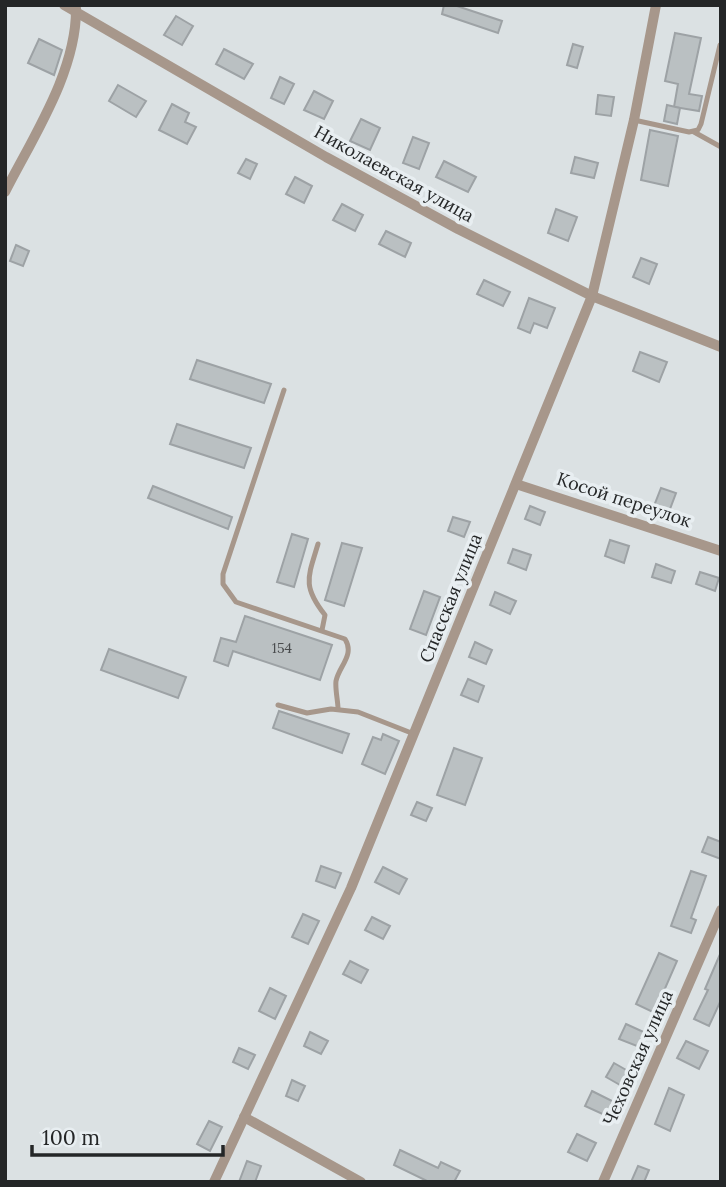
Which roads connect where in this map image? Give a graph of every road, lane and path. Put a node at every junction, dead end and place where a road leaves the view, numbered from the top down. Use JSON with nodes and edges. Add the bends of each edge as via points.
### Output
{"nodes":[{"id":1,"x":64,"y":5,"type":"edge"},
{"id":2,"x":656,"y":5,"type":"edge"},
{"id":3,"x":76,"y":10,"type":"edge"},
{"id":4,"x":720,"y":45,"type":"edge"},
{"id":5,"x":634,"y":120,"type":"junction"},
{"id":6,"x":694,"y":132,"type":"junction"},
{"id":7,"x":721,"y":147,"type":"edge"},
{"id":8,"x":5,"y":192,"type":"edge"},
{"id":9,"x":592,"y":296,"type":"junction"},
{"id":10,"x":721,"y":347,"type":"edge"},
{"id":11,"x":284,"y":390,"type":"dead end"},
{"id":12,"x":516,"y":484,"type":"junction"},
{"id":13,"x":318,"y":544,"type":"dead end"},
{"id":14,"x":721,"y":551,"type":"edge"},
{"id":15,"x":322,"y":630,"type":"junction"},
{"id":16,"x":278,"y":705,"type":"dead end"},
{"id":17,"x":338,"y":709,"type":"junction"},
{"id":18,"x":414,"y":734,"type":"junction"},
{"id":19,"x":721,"y":910,"type":"edge"},
{"id":20,"x":244,"y":1117,"type":"junction"},
{"id":21,"x":214,"y":1182,"type":"edge"},
{"id":22,"x":361,"y":1182,"type":"edge"},
{"id":23,"x":603,"y":1182,"type":"edge"}],
"edges":[{"from":1,"to":3,"type":"street","name":"Николаевская улица"},
{"from":2,"to":5,"type":"street","name":"Спасская улица"},
{"from":3,"to":8,"type":"street","via":[[72,47],[62,78]]},
{"from":3,"to":9,"type":"street","name":"Николаевская улица","via":[[338,164]]},
{"from":4,"to":6,"type":"lane","via":[[701,124]]},
{"from":5,"to":6,"type":"lane"},
{"from":5,"to":9,"type":"street","name":"Спасская улица"},
{"from":6,"to":7,"type":"lane"},
{"from":9,"to":10,"type":"street","name":"Николаевская улица"},
{"from":9,"to":12,"type":"street","name":"Спасская улица"},
{"from":11,"to":15,"type":"lane","via":[[223,584],[236,602]]},
{"from":12,"to":14,"type":"street","name":"Косой переулок"},
{"from":12,"to":18,"type":"street","name":"Спасская улица"},
{"from":13,"to":15,"type":"lane","via":[[307,579],[313,600],[325,615]]},
{"from":15,"to":17,"type":"lane","via":[[349,645],[336,681]]},
{"from":16,"to":17,"type":"lane","via":[[307,713]]},
{"from":17,"to":18,"type":"lane"},
{"from":18,"to":20,"type":"street","name":"Спасская улица","via":[[351,888]]},
{"from":19,"to":23,"type":"street","name":"Чеховская улица"},
{"from":20,"to":21,"type":"street","name":"Спасская улица"},
{"from":20,"to":22,"type":"street"}]}
